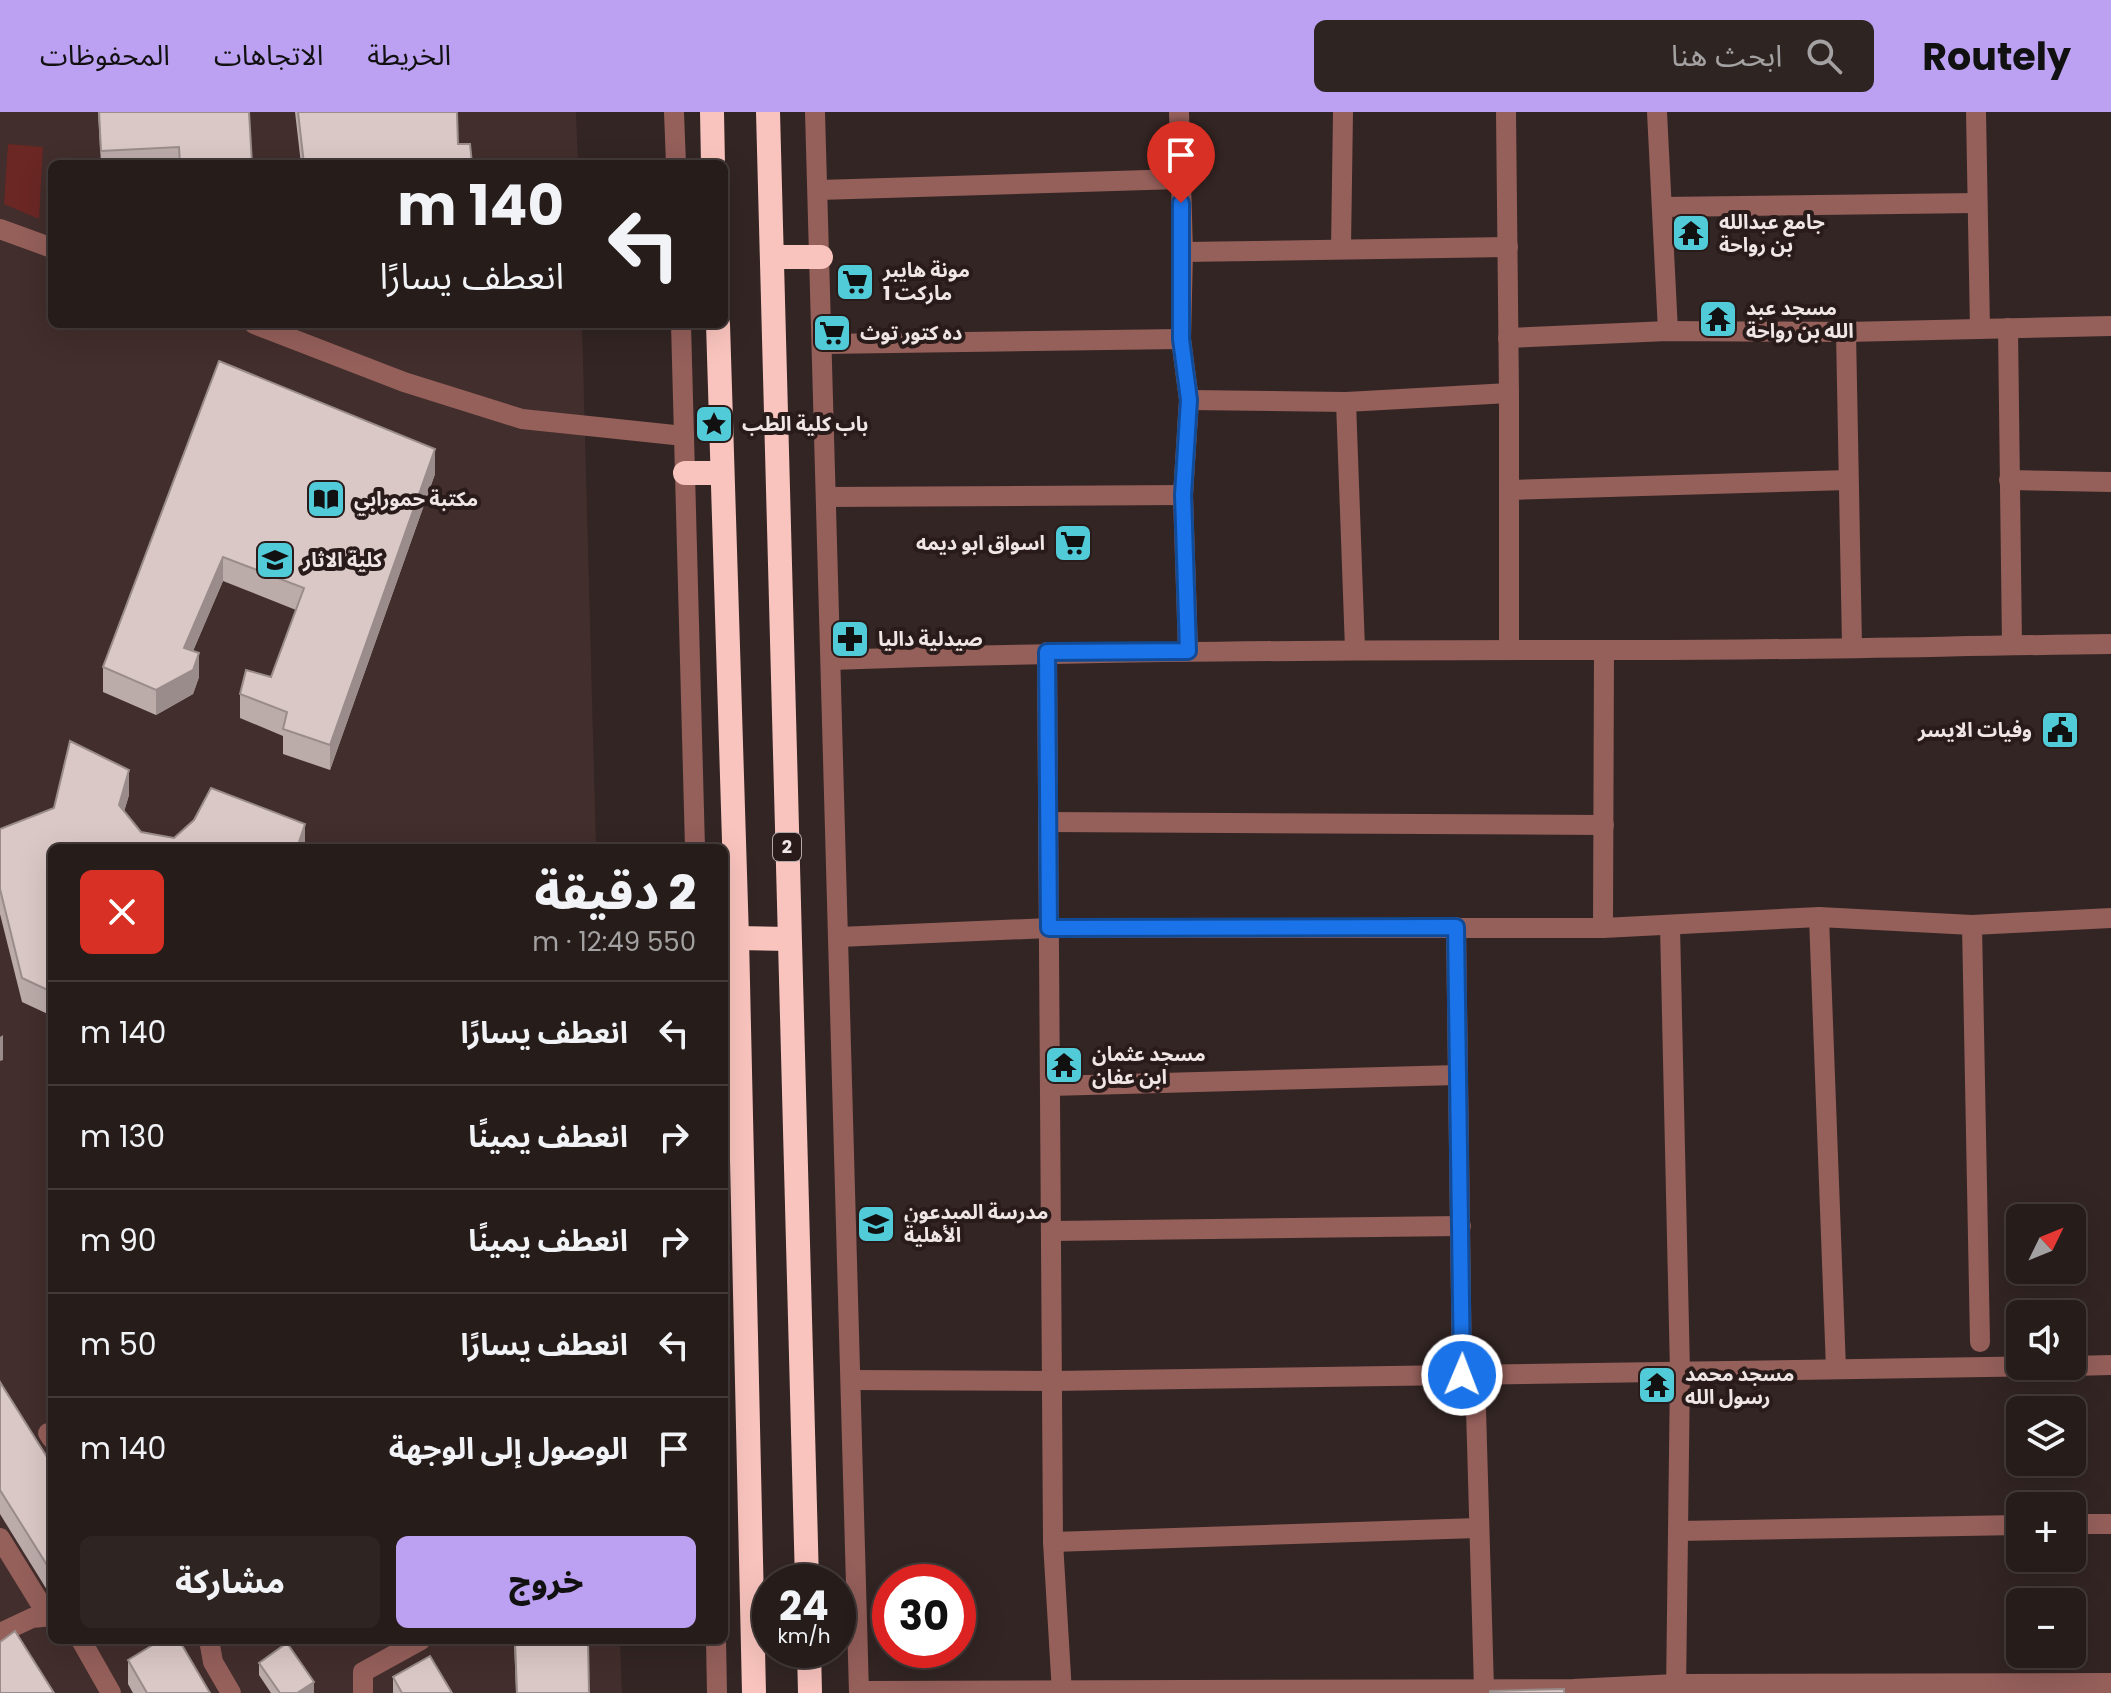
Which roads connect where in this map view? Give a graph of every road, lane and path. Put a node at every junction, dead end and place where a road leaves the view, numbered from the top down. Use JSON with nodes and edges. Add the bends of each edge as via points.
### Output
{"nodes":[{"id":1,"x":674,"y":112,"type":"edge"},
{"id":2,"x":712,"y":112,"type":"edge"},
{"id":3,"x":768,"y":112,"type":"edge"},
{"id":4,"x":815,"y":112,"type":"edge"},
{"id":5,"x":1179,"y":112,"type":"edge"},
{"id":6,"x":1343,"y":112,"type":"edge"},
{"id":7,"x":1506,"y":112,"type":"edge"},
{"id":8,"x":1657,"y":112,"type":"edge"},
{"id":9,"x":1976,"y":112,"type":"edge"},
{"id":10,"x":676,"y":160,"type":"edge"},
{"id":11,"x":713,"y":160,"type":"edge"},
{"id":12,"x":1180,"y":179,"type":"junction"},
{"id":13,"x":819,"y":190,"type":"junction"},
{"id":14,"x":1977,"y":203,"type":"junction"},
{"id":15,"x":1662,"y":207,"type":"junction"},
{"id":16,"x":0,"y":229,"type":"edge"},
{"id":17,"x":48,"y":247,"type":"edge"},
{"id":18,"x":1508,"y":247,"type":"junction"},
{"id":19,"x":1341,"y":248,"type":"junction"},
{"id":20,"x":1183,"y":252,"type":"junction"},
{"id":21,"x":772,"y":257,"type":"junction"},
{"id":22,"x":821,"y":257,"type":"junction"},
{"id":23,"x":2111,"y":326,"type":"edge"},
{"id":24,"x":264,"y":328,"type":"edge"},
{"id":25,"x":681,"y":328,"type":"edge"},
{"id":26,"x":718,"y":328,"type":"edge"},
{"id":27,"x":2008,"y":328,"type":"junction"},
{"id":28,"x":1980,"y":329,"type":"junction"},
{"id":29,"x":1668,"y":331,"type":"junction"},
{"id":30,"x":1846,"y":332,"type":"junction"},
{"id":31,"x":1508,"y":338,"type":"junction"},
{"id":32,"x":1181,"y":339,"type":"junction"},
{"id":33,"x":823,"y":344,"type":"junction"},
{"id":34,"x":1509,"y":393,"type":"junction"},
{"id":35,"x":1189,"y":400,"type":"junction"},
{"id":36,"x":1346,"y":402,"type":"junction"},
{"id":37,"x":684,"y":436,"type":"junction"},
{"id":38,"x":685,"y":473,"type":"junction"},
{"id":39,"x":722,"y":473,"type":"junction"},
{"id":40,"x":1848,"y":480,"type":"junction"},
{"id":41,"x":2009,"y":480,"type":"junction"},
{"id":42,"x":2111,"y":482,"type":"edge"},
{"id":43,"x":1509,"y":490,"type":"junction"},
{"id":44,"x":1183,"y":495,"type":"junction"},
{"id":45,"x":827,"y":497,"type":"junction"},
{"id":46,"x":2111,"y":644,"type":"edge"},
{"id":47,"x":2012,"y":645,"type":"junction"},
{"id":48,"x":1852,"y":646,"type":"junction"},
{"id":49,"x":1355,"y":649,"type":"junction"},
{"id":50,"x":1509,"y":649,"type":"junction"},
{"id":51,"x":1604,"y":650,"type":"junction"},
{"id":52,"x":1188,"y":651,"type":"junction"},
{"id":53,"x":1047,"y":652,"type":"junction"},
{"id":54,"x":832,"y":660,"type":"junction"},
{"id":55,"x":1048,"y":822,"type":"junction"},
{"id":56,"x":1604,"y":825,"type":"junction"},
{"id":57,"x":695,"y":844,"type":"edge"},
{"id":58,"x":1819,"y":917,"type":"junction"},
{"id":59,"x":2111,"y":918,"type":"edge"},
{"id":60,"x":1972,"y":925,"type":"junction"},
{"id":61,"x":1670,"y":926,"type":"junction"},
{"id":62,"x":1456,"y":927,"type":"junction"},
{"id":63,"x":1049,"y":928,"type":"junction"},
{"id":64,"x":1603,"y":928,"type":"junction"},
{"id":65,"x":839,"y":937,"type":"junction"},
{"id":66,"x":737,"y":938,"type":"junction"},
{"id":67,"x":789,"y":939,"type":"junction"},
{"id":68,"x":1458,"y":1075,"type":"junction"},
{"id":69,"x":1050,"y":1086,"type":"junction"},
{"id":70,"x":1461,"y":1226,"type":"junction"},
{"id":71,"x":1051,"y":1231,"type":"junction"},
{"id":72,"x":1980,"y":1342,"type":"dead end"},
{"id":73,"x":2111,"y":1365,"type":"edge"},
{"id":74,"x":2086,"y":1366,"type":"edge"},
{"id":75,"x":2006,"y":1367,"type":"edge"},
{"id":76,"x":1836,"y":1369,"type":"junction"},
{"id":77,"x":1680,"y":1372,"type":"junction"},
{"id":78,"x":1469,"y":1375,"type":"junction"},
{"id":79,"x":851,"y":1380,"type":"junction"},
{"id":80,"x":1052,"y":1381,"type":"junction"},
{"id":81,"x":2086,"y":1524,"type":"edge"},
{"id":82,"x":2111,"y":1524,"type":"edge"},
{"id":83,"x":2006,"y":1525,"type":"edge"},
{"id":84,"x":1478,"y":1528,"type":"junction"},
{"id":85,"x":1678,"y":1531,"type":"junction"},
{"id":86,"x":0,"y":1538,"type":"edge"},
{"id":87,"x":1053,"y":1542,"type":"junction"},
{"id":88,"x":806,"y":1564,"type":"edge"},
{"id":89,"x":48,"y":1613,"type":"edge"},
{"id":90,"x":48,"y":1616,"type":"edge"},
{"id":91,"x":0,"y":1633,"type":"edge"},
{"id":92,"x":83,"y":1644,"type":"edge"},
{"id":93,"x":210,"y":1644,"type":"edge"},
{"id":94,"x":414,"y":1644,"type":"edge"},
{"id":95,"x":716,"y":1644,"type":"edge"},
{"id":96,"x":809,"y":1668,"type":"edge"},
{"id":97,"x":2111,"y":1683,"type":"edge"},
{"id":98,"x":1676,"y":1688,"type":"edge"},
{"id":99,"x":1475,"y":1690,"type":"edge"},
{"id":100,"x":1062,"y":1691,"type":"edge"},
{"id":101,"x":1574,"y":1691,"type":"edge"},
{"id":102,"x":859,"y":1692,"type":"edge"},
{"id":103,"x":111,"y":1693,"type":"edge"},
{"id":104,"x":231,"y":1693,"type":"edge"},
{"id":105,"x":363,"y":1693,"type":"edge"},
{"id":106,"x":717,"y":1693,"type":"edge"},
{"id":107,"x":754,"y":1693,"type":"edge"},
{"id":108,"x":810,"y":1693,"type":"edge"}],
"edges":[{"from":1,"to":10,"type":"street"},
{"from":2,"to":11,"type":"highway"},
{"from":3,"to":21,"type":"highway","number":"2"},
{"from":4,"to":13,"type":"street"},
{"from":5,"to":12,"type":"street"},
{"from":6,"to":19,"type":"street"},
{"from":7,"to":18,"type":"street"},
{"from":8,"to":15,"type":"street"},
{"from":9,"to":14,"type":"street"},
{"from":12,"to":13,"type":"street"},
{"from":12,"to":20,"type":"street"},
{"from":13,"to":22,"type":"street"},
{"from":14,"to":15,"type":"street"},
{"from":14,"to":28,"type":"street"},
{"from":15,"to":29,"type":"street"},
{"from":16,"to":17,"type":"street"},
{"from":18,"to":19,"type":"street"},
{"from":18,"to":31,"type":"street"},
{"from":19,"to":20,"type":"street"},
{"from":20,"to":32,"type":"street"},
{"from":21,"to":22,"type":"highway"},
{"from":21,"to":67,"type":"highway","number":"2"},
{"from":22,"to":33,"type":"street"},
{"from":23,"to":27,"type":"street"},
{"from":24,"to":37,"type":"street","via":[[404,382],[522,419]]},
{"from":25,"to":37,"type":"street"},
{"from":26,"to":39,"type":"highway"},
{"from":27,"to":28,"type":"street"},
{"from":27,"to":41,"type":"street"},
{"from":28,"to":30,"type":"street"},
{"from":29,"to":30,"type":"street"},
{"from":29,"to":31,"type":"street"},
{"from":30,"to":40,"type":"street"},
{"from":31,"to":34,"type":"street"},
{"from":32,"to":33,"type":"street"},
{"from":32,"to":35,"type":"street"},
{"from":33,"to":45,"type":"street"},
{"from":34,"to":36,"type":"street"},
{"from":34,"to":43,"type":"street"},
{"from":35,"to":36,"type":"street"},
{"from":35,"to":44,"type":"street"},
{"from":36,"to":49,"type":"street"},
{"from":37,"to":38,"type":"street"},
{"from":38,"to":39,"type":"highway"},
{"from":38,"to":57,"type":"street"},
{"from":39,"to":66,"type":"highway"},
{"from":40,"to":43,"type":"street"},
{"from":40,"to":48,"type":"street"},
{"from":41,"to":42,"type":"street"},
{"from":41,"to":47,"type":"street"},
{"from":43,"to":50,"type":"street"},
{"from":44,"to":45,"type":"street"},
{"from":44,"to":52,"type":"street"},
{"from":45,"to":54,"type":"street"},
{"from":46,"to":47,"type":"street"},
{"from":47,"to":48,"type":"street"},
{"from":48,"to":51,"type":"street"},
{"from":49,"to":50,"type":"street"},
{"from":49,"to":52,"type":"street"},
{"from":50,"to":51,"type":"street"},
{"from":51,"to":56,"type":"street"},
{"from":52,"to":53,"type":"street"},
{"from":53,"to":54,"type":"street"},
{"from":53,"to":55,"type":"street"},
{"from":54,"to":65,"type":"street"},
{"from":55,"to":56,"type":"street"},
{"from":55,"to":63,"type":"street"},
{"from":56,"to":64,"type":"street"},
{"from":58,"to":60,"type":"street"},
{"from":58,"to":61,"type":"street"},
{"from":58,"to":76,"type":"street"},
{"from":59,"to":60,"type":"street"},
{"from":60,"to":72,"type":"street"},
{"from":61,"to":64,"type":"street"},
{"from":61,"to":77,"type":"street"},
{"from":62,"to":63,"type":"street"},
{"from":62,"to":64,"type":"street"},
{"from":62,"to":68,"type":"street"},
{"from":63,"to":65,"type":"street"},
{"from":63,"to":69,"type":"street"},
{"from":65,"to":79,"type":"street"},
{"from":66,"to":67,"type":"highway"},
{"from":66,"to":107,"type":"highway"},
{"from":67,"to":88,"type":"highway","number":"2"},
{"from":68,"to":69,"type":"street"},
{"from":68,"to":70,"type":"street"},
{"from":69,"to":71,"type":"street"},
{"from":70,"to":71,"type":"street"},
{"from":70,"to":78,"type":"street"},
{"from":71,"to":80,"type":"street"},
{"from":73,"to":74,"type":"street"},
{"from":75,"to":76,"type":"street"},
{"from":76,"to":77,"type":"street"},
{"from":77,"to":78,"type":"street"},
{"from":77,"to":85,"type":"street"},
{"from":78,"to":80,"type":"street"},
{"from":78,"to":84,"type":"street"},
{"from":79,"to":80,"type":"street"},
{"from":79,"to":102,"type":"street"},
{"from":80,"to":87,"type":"street"},
{"from":81,"to":82,"type":"street"},
{"from":83,"to":85,"type":"street"},
{"from":84,"to":87,"type":"street"},
{"from":84,"to":99,"type":"street"},
{"from":85,"to":98,"type":"street"},
{"from":86,"to":89,"type":"street"},
{"from":87,"to":100,"type":"street"},
{"from":90,"to":91,"type":"street"},
{"from":92,"to":103,"type":"street"},
{"from":93,"to":104,"type":"street","via":[[213,1662]]},
{"from":94,"to":105,"type":"street","via":[[363,1672]]},
{"from":95,"to":106,"type":"street"},
{"from":96,"to":108,"type":"highway"},
{"from":97,"to":98,"type":"street"},
{"from":98,"to":101,"type":"street"},
{"from":99,"to":100,"type":"street"},
{"from":99,"to":101,"type":"street"},
{"from":100,"to":102,"type":"street"}]}
